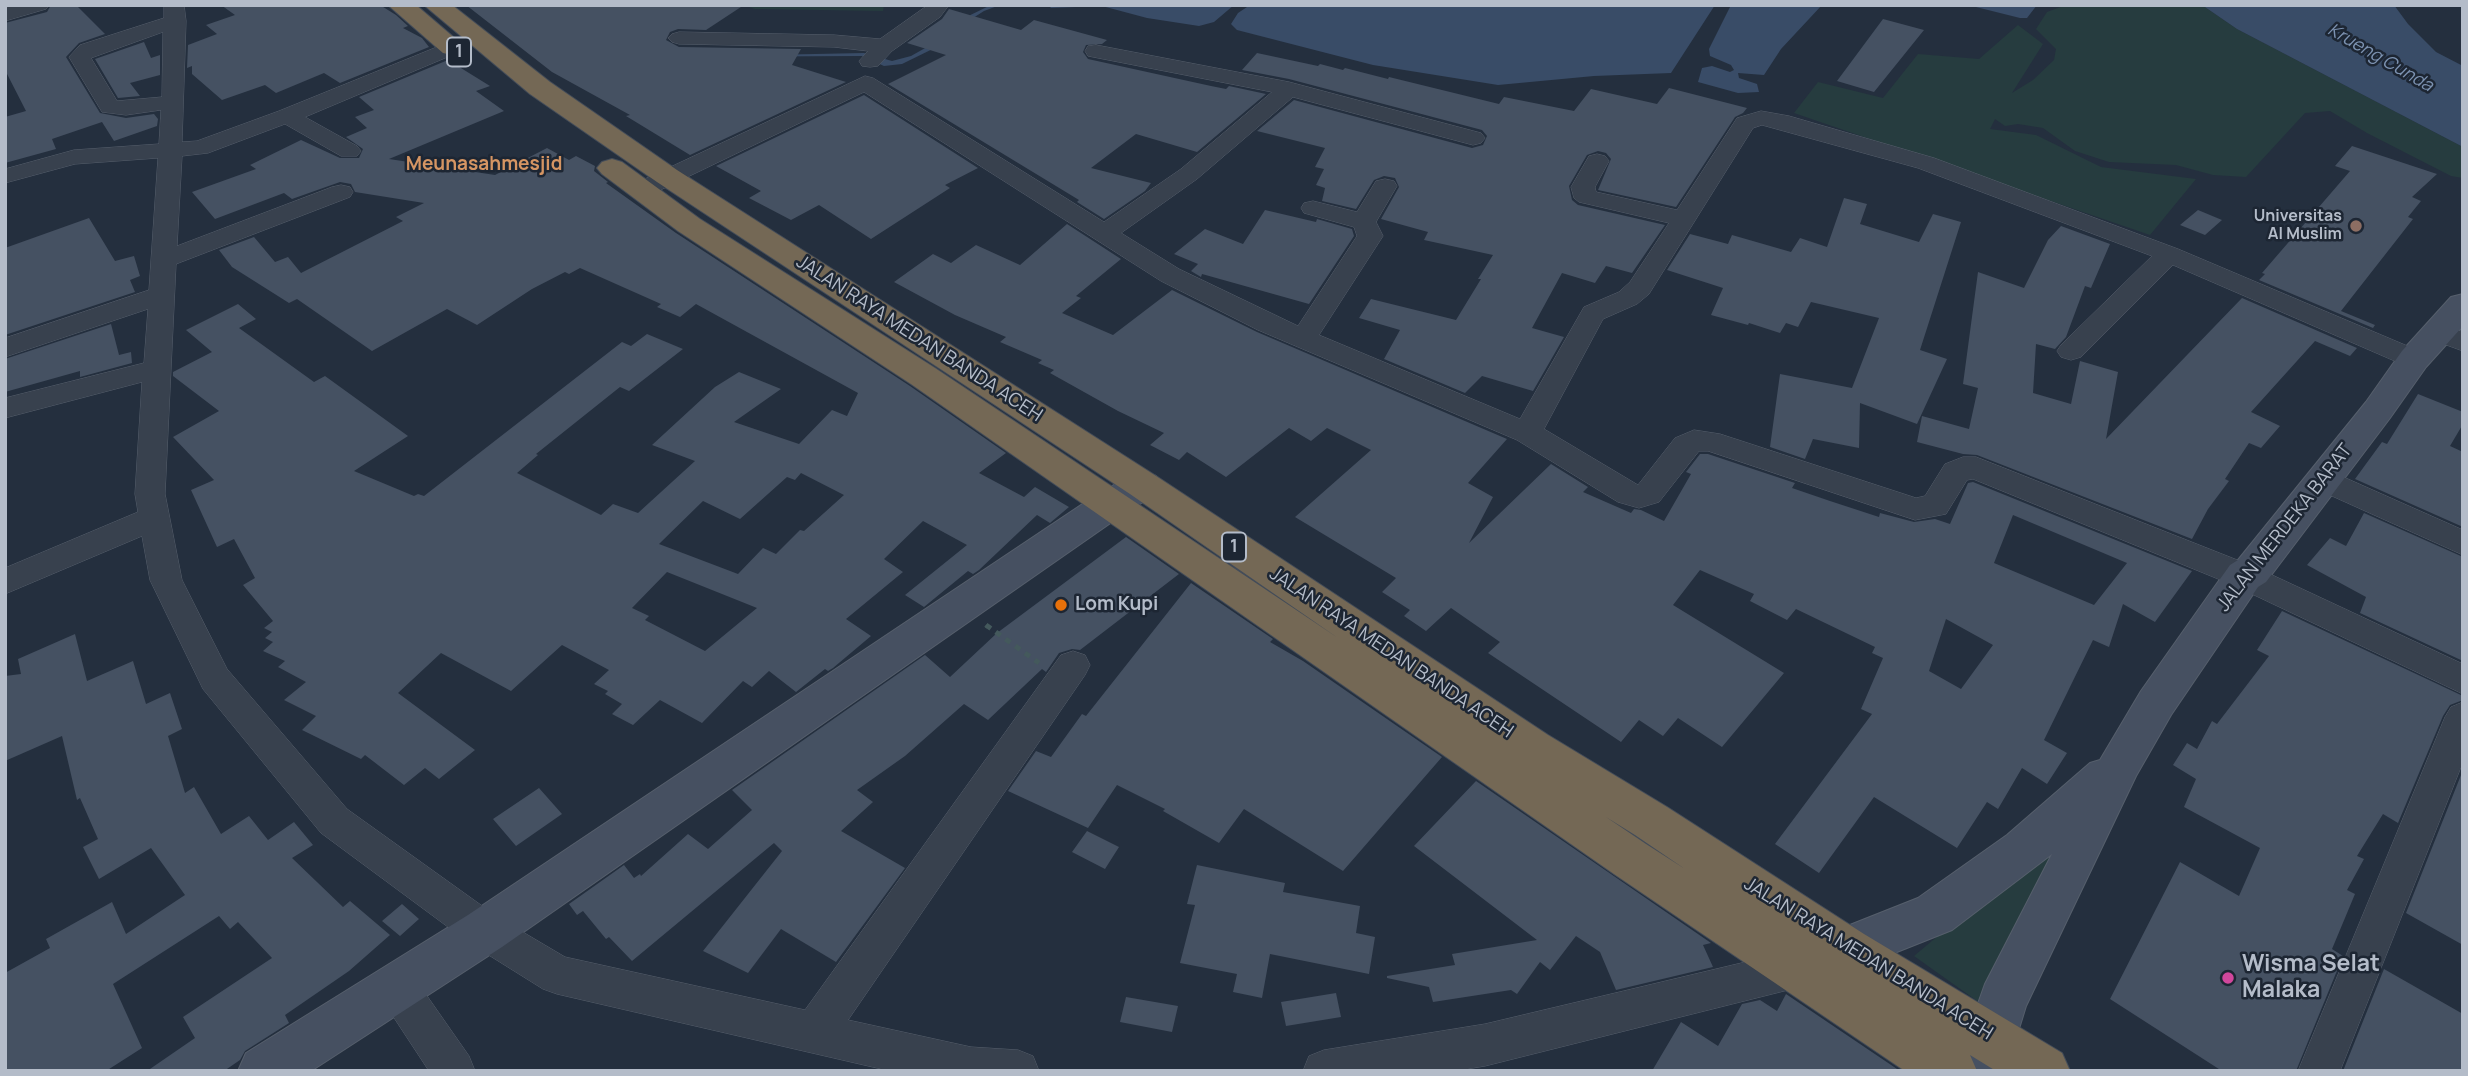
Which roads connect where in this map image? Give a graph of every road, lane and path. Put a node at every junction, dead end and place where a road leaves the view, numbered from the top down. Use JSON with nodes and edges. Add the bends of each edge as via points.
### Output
{"nodes":[{"id":1,"x":39,"y":5,"type":"edge"},
{"id":2,"x":400,"y":5,"type":"edge"},
{"id":3,"x":436,"y":5,"type":"edge"},
{"id":4,"x":939,"y":5,"type":"edge"},
{"id":5,"x":175,"y":13,"type":"edge"},
{"id":6,"x":5,"y":16,"type":"edge"},
{"id":7,"x":679,"y":38,"type":"dead end"},
{"id":8,"x":464,"y":43,"type":"junction"},
{"id":9,"x":1096,"y":51,"type":"dead end"},
{"id":10,"x":874,"y":62,"type":"junction"},
{"id":11,"x":1289,"y":89,"type":"junction"},
{"id":12,"x":173,"y":102,"type":"junction"},
{"id":13,"x":287,"y":116,"type":"junction"},
{"id":14,"x":1473,"y":138,"type":"dead end"},
{"id":15,"x":349,"y":151,"type":"dead end"},
{"id":16,"x":169,"y":152,"type":"junction"},
{"id":17,"x":1598,"y":161,"type":"dead end"},
{"id":18,"x":5,"y":176,"type":"edge"},
{"id":19,"x":654,"y":183,"type":"junction"},
{"id":20,"x":1385,"y":187,"type":"dead end"},
{"id":21,"x":341,"y":192,"type":"dead end"},
{"id":22,"x":1313,"y":208,"type":"dead end"},
{"id":23,"x":1682,"y":219,"type":"junction"},
{"id":24,"x":1364,"y":222,"type":"junction"},
{"id":25,"x":1104,"y":234,"type":"junction"},
{"id":26,"x":2169,"y":254,"type":"junction"},
{"id":27,"x":163,"y":260,"type":"junction"},
{"id":28,"x":161,"y":295,"type":"junction"},
{"id":29,"x":2463,"y":304,"type":"edge"},
{"id":30,"x":1303,"y":340,"type":"junction"},
{"id":31,"x":2439,"y":345,"type":"edge"},
{"id":32,"x":5,"y":348,"type":"edge"},
{"id":33,"x":2071,"y":351,"type":"dead end"},
{"id":34,"x":157,"y":369,"type":"junction"},
{"id":35,"x":5,"y":408,"type":"edge"},
{"id":36,"x":1527,"y":433,"type":"junction"},
{"id":37,"x":2323,"y":479,"type":"junction"},
{"id":38,"x":1126,"y":495,"type":"junction"},
{"id":39,"x":155,"y":518,"type":"junction"},
{"id":40,"x":2463,"y":543,"type":"edge"},
{"id":41,"x":2244,"y":576,"type":"junction"},
{"id":42,"x":5,"y":583,"type":"edge"},
{"id":43,"x":959,"y":607,"type":"junction"},
{"id":44,"x":1068,"y":672,"type":"joint"},
{"id":45,"x":2463,"y":680,"type":"edge"},
{"id":46,"x":2463,"y":717,"type":"edge"},
{"id":47,"x":2120,"y":764,"type":"junction"},
{"id":48,"x":485,"y":931,"type":"junction"},
{"id":49,"x":1847,"y":950,"type":"junction"},
{"id":50,"x":1796,"y":969,"type":"junction"},
{"id":51,"x":397,"y":987,"type":"junction"},
{"id":52,"x":813,"y":1034,"type":"junction"},
{"id":53,"x":1986,"y":1054,"type":"edge"},
{"id":54,"x":442,"y":1066,"type":"edge"},
{"id":55,"x":264,"y":1071,"type":"edge"},
{"id":56,"x":1018,"y":1071,"type":"edge"},
{"id":57,"x":1324,"y":1071,"type":"edge"},
{"id":58,"x":1951,"y":1071,"type":"edge"},
{"id":59,"x":2044,"y":1071,"type":"edge"},
{"id":60,"x":2319,"y":1071,"type":"edge"}],
"edges":[{"from":1,"to":6,"type":"street"},
{"from":2,"to":8,"type":"highway","name":"JALAN RAYA MEDAN BANDA ACEH","number":"1"},
{"from":3,"to":8,"type":"highway","name":"JALAN RAYA MEDAN BANDA ACEH","number":"1"},
{"from":4,"to":10,"type":"street"},
{"from":5,"to":12,"type":"street"},
{"from":5,"to":12,"type":"street","via":[[80,57],[110,107]]},
{"from":7,"to":10,"type":"street","via":[[821,41]]},
{"from":8,"to":13,"type":"street"},
{"from":8,"to":19,"type":"highway","name":"JALAN RAYA MEDAN BANDA ACEH","number":"1"},
{"from":9,"to":11,"type":"street"},
{"from":10,"to":19,"type":"street"},
{"from":10,"to":25,"type":"street"},
{"from":11,"to":14,"type":"street"},
{"from":11,"to":25,"type":"street","via":[[1189,174]]},
{"from":12,"to":16,"type":"street"},
{"from":13,"to":15,"type":"street"},
{"from":13,"to":16,"type":"street","via":[[200,148]]},
{"from":16,"to":18,"type":"street","via":[[74,157]]},
{"from":16,"to":27,"type":"street"},
{"from":17,"to":23,"type":"street","via":[[1583,187],[1588,197]]},
{"from":19,"to":38,"type":"highway","name":"JALAN RAYA MEDAN BANDA ACEH","number":"1","via":[[689,225],[923,376]]},
{"from":20,"to":24,"type":"street"},
{"from":21,"to":27,"type":"street"},
{"from":22,"to":24,"type":"street"},
{"from":23,"to":26,"type":"street","via":[[1745,123],[1771,118],[1926,163]]},
{"from":23,"to":36,"type":"street","via":[[1640,288],[1593,313]]},
{"from":24,"to":30,"type":"street","via":[[1368,241]]},
{"from":25,"to":30,"type":"street","via":[[1199,290]]},
{"from":26,"to":31,"type":"street"},
{"from":26,"to":33,"type":"street"},
{"from":27,"to":28,"type":"street"},
{"from":28,"to":32,"type":"street"},
{"from":28,"to":34,"type":"street"},
{"from":29,"to":31,"type":"main road","name":"JALAN MERDEKA BARAT"},
{"from":30,"to":36,"type":"street"},
{"from":31,"to":37,"type":"main road","name":"JALAN MERDEKA BARAT"},
{"from":34,"to":35,"type":"street"},
{"from":34,"to":39,"type":"street","via":[[150,494]]},
{"from":36,"to":41,"type":"street","via":[[1639,497],[1648,494],[1685,445],[1694,440],[1710,441],[1915,509],[1935,506],[1956,472],[1976,468]]},
{"from":37,"to":40,"type":"street"},
{"from":37,"to":41,"type":"main road","name":"JALAN MERDEKA BARAT"},
{"from":38,"to":43,"type":"main road"},
{"from":38,"to":49,"type":"highway","name":"JALAN RAYA MEDAN BANDA ACEH","number":"1","via":[[1651,821]]},
{"from":38,"to":50,"type":"highway","name":"JALAN RAYA MEDAN BANDA ACEH","number":"1","via":[[1607,844]]},
{"from":39,"to":42,"type":"street"},
{"from":39,"to":48,"type":"street","via":[[166,580],[215,679],[334,821]]},
{"from":41,"to":45,"type":"street"},
{"from":41,"to":47,"type":"main road","name":"JALAN MERDEKA BARAT","via":[[2156,703]]},
{"from":43,"to":44,"type":"path"},
{"from":43,"to":48,"type":"main road"},
{"from":44,"to":52,"type":"street"},
{"from":46,"to":60,"type":"street"},
{"from":47,"to":49,"type":"main road","name":"JALAN MERDEKA BARAT","via":[[2023,850],[1935,914]]},
{"from":47,"to":53,"type":"main road","name":"JALAN MERDEKA BARAT","via":[[2004,1001]]},
{"from":48,"to":51,"type":"main road"},
{"from":48,"to":52,"type":"street","via":[[557,975]]},
{"from":49,"to":50,"type":"main road","name":"JALAN MERDEKA BARAT"},
{"from":49,"to":53,"type":"highway","name":"JALAN RAYA MEDAN BANDA ACEH","number":"1"},
{"from":50,"to":57,"type":"street","via":[[1485,1045]]},
{"from":50,"to":58,"type":"highway","name":"JALAN RAYA MEDAN BANDA ACEH","number":"1"},
{"from":51,"to":54,"type":"street"},
{"from":51,"to":55,"type":"main road"},
{"from":52,"to":56,"type":"street","via":[[971,1068]]},
{"from":53,"to":59,"type":"highway","name":"JALAN RAYA MEDAN BANDA ACEH","number":"1"}]}
